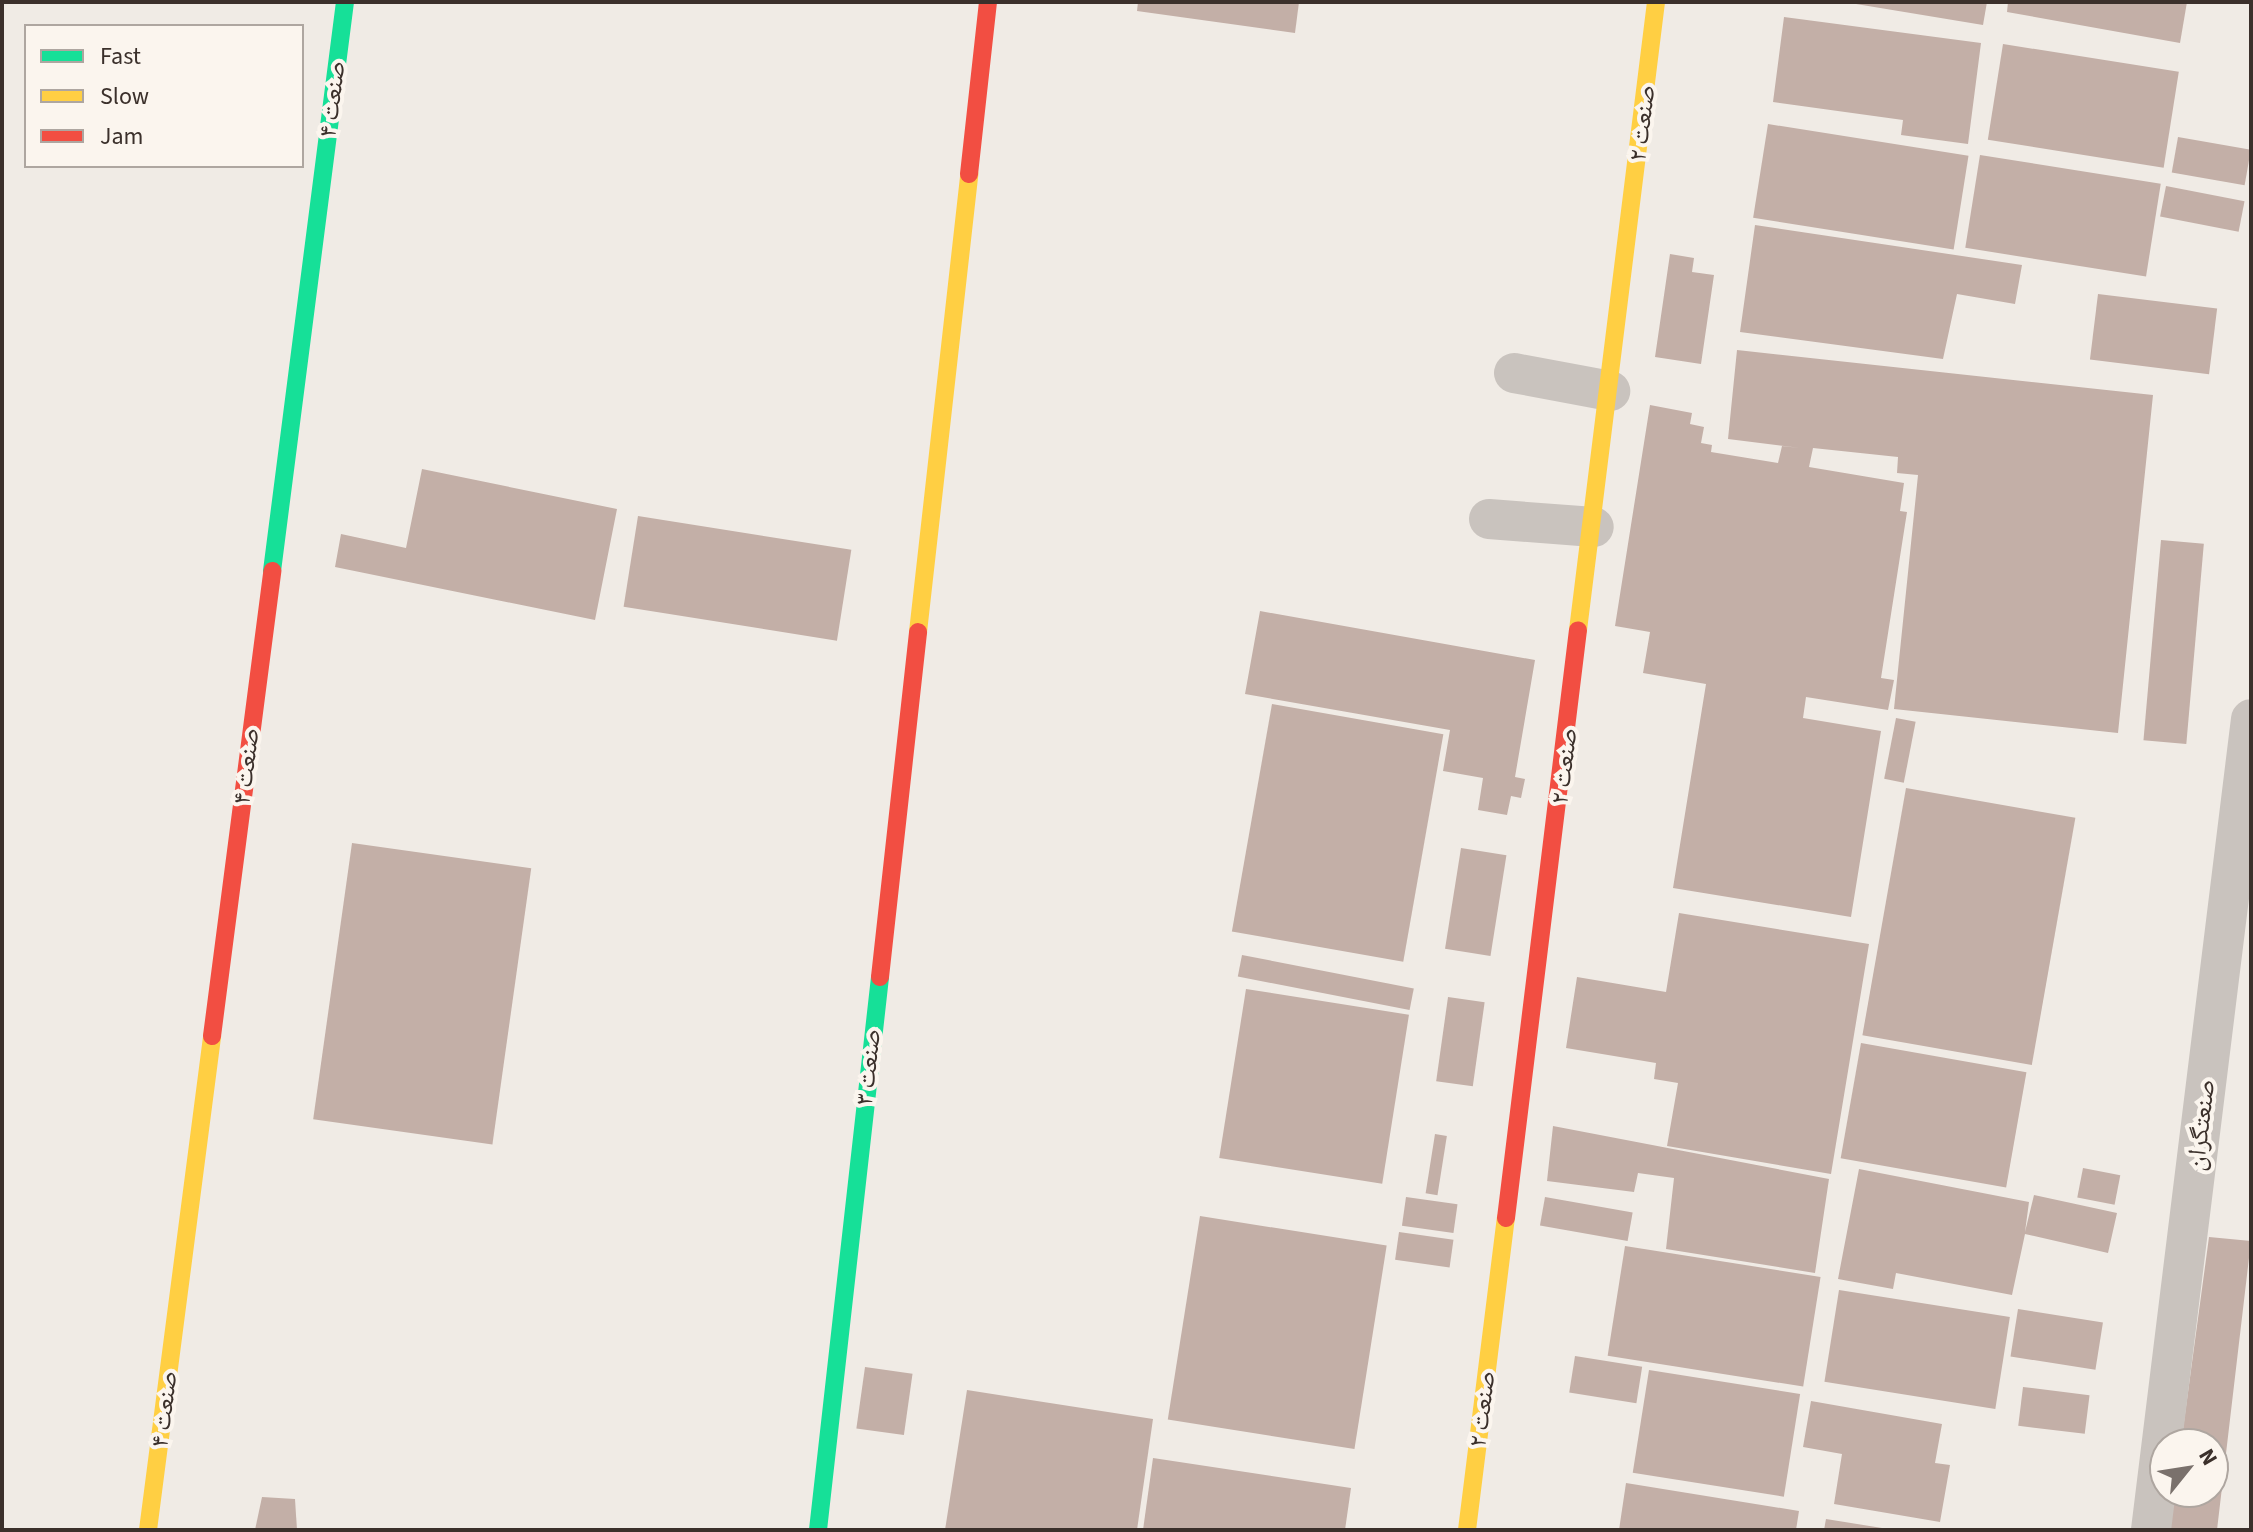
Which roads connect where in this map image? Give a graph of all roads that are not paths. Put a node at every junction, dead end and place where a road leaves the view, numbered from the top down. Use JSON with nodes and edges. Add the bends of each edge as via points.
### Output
{"nodes":[{"id":1,"x":345,"y":2,"type":"edge"},
{"id":2,"x":988,"y":2,"type":"edge"},
{"id":3,"x":1656,"y":2,"type":"edge"},
{"id":4,"x":1514,"y":373,"type":"dead end"},
{"id":5,"x":1610,"y":391,"type":"junction"},
{"id":6,"x":1489,"y":519,"type":"dead end"},
{"id":7,"x":1594,"y":527,"type":"junction"},
{"id":8,"x":2251,"y":719,"type":"edge"},
{"id":9,"x":148,"y":1530,"type":"edge"},
{"id":10,"x":818,"y":1530,"type":"edge"},
{"id":11,"x":1467,"y":1530,"type":"edge"},
{"id":12,"x":2151,"y":1530,"type":"edge"}],
"edges":[{"from":1,"to":9,"type":"street","name":"صنعت ۴"},
{"from":2,"to":10,"type":"street","name":"صنعت ۳"},
{"from":3,"to":5,"type":"street","name":"صنعت ۲"},
{"from":4,"to":5,"type":"street"},
{"from":5,"to":7,"type":"street","name":"صنعت ۲"},
{"from":6,"to":7,"type":"street"},
{"from":7,"to":11,"type":"street","name":"صنعت ۲"},
{"from":8,"to":12,"type":"street","name":"صنعتگران"}]}
